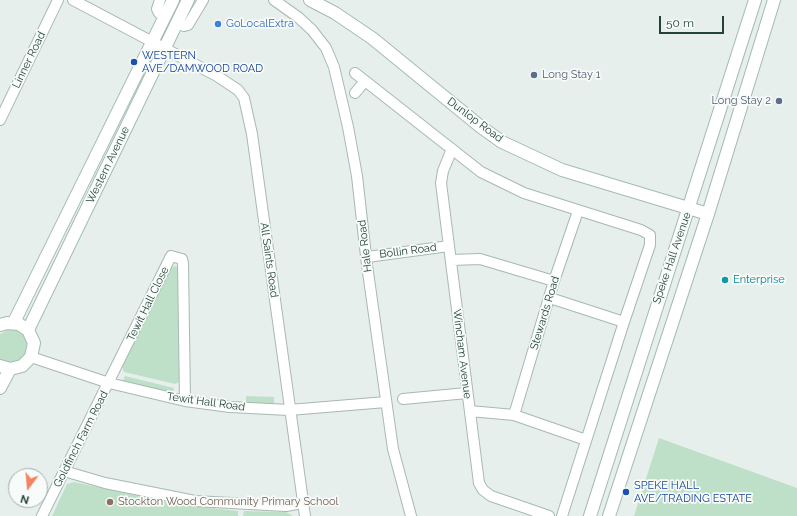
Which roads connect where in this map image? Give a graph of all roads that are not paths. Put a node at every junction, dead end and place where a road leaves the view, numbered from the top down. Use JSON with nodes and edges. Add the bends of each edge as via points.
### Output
{"nodes":[{"id":1,"x":58,"y":0,"type":"edge"},
{"id":2,"x":73,"y":0,"type":"edge"},
{"id":3,"x":160,"y":0,"type":"edge"},
{"id":4,"x":173,"y":0,"type":"edge"},
{"id":5,"x":188,"y":0,"type":"edge"},
{"id":6,"x":203,"y":0,"type":"edge"},
{"id":7,"x":274,"y":0,"type":"edge"},
{"id":8,"x":310,"y":0,"type":"edge"},
{"id":9,"x":755,"y":0,"type":"edge"},
{"id":10,"x":774,"y":0,"type":"edge"},
{"id":11,"x":165,"y":17,"type":"junction"},
{"id":12,"x":176,"y":22,"type":"junction"},
{"id":13,"x":152,"y":41,"type":"junction"},
{"id":14,"x":165,"y":47,"type":"junction"},
{"id":15,"x":355,"y":74,"type":"dead end"},
{"id":16,"x":365,"y":81,"type":"junction"},
{"id":17,"x":355,"y":93,"type":"dead end"},
{"id":18,"x":0,"y":120,"type":"edge"},
{"id":19,"x":452,"y":149,"type":"junction"},
{"id":20,"x":689,"y":208,"type":"junction"},
{"id":21,"x":578,"y":212,"type":"junction"},
{"id":22,"x":708,"y":214,"type":"junction"},
{"id":23,"x":449,"y":246,"type":"junction"},
{"id":24,"x":367,"y":257,"type":"junction"},
{"id":25,"x":451,"y":260,"type":"junction"},
{"id":26,"x":554,"y":281,"type":"junction"},
{"id":27,"x":550,"y":298,"type":"junction"},
{"id":28,"x":14,"y":322,"type":"junction"},
{"id":29,"x":624,"y":322,"type":"junction"},
{"id":30,"x":0,"y":325,"type":"edge"},
{"id":31,"x":28,"y":330,"type":"junction"},
{"id":32,"x":31,"y":357,"type":"junction"},
{"id":33,"x":5,"y":368,"type":"edge"},
{"id":34,"x":109,"y":383,"type":"junction"},
{"id":35,"x":0,"y":388,"type":"edge"},
{"id":36,"x":467,"y":393,"type":"junction"},
{"id":37,"x":403,"y":399,"type":"dead end"},
{"id":38,"x":185,"y":401,"type":"junction"},
{"id":39,"x":386,"y":402,"type":"junction"},
{"id":40,"x":289,"y":410,"type":"junction"},
{"id":41,"x":470,"y":411,"type":"junction"},
{"id":42,"x":514,"y":415,"type":"junction"},
{"id":43,"x":586,"y":440,"type":"junction"},
{"id":44,"x":64,"y":471,"type":"junction"},
{"id":45,"x":302,"y":503,"type":"junction"},
{"id":46,"x":42,"y":516,"type":"edge"},
{"id":47,"x":305,"y":516,"type":"edge"},
{"id":48,"x":411,"y":516,"type":"edge"},
{"id":49,"x":549,"y":516,"type":"edge"},
{"id":50,"x":562,"y":516,"type":"edge"},
{"id":51,"x":590,"y":516,"type":"edge"},
{"id":52,"x":609,"y":516,"type":"edge"}],
"edges":[{"from":1,"to":18,"type":"street","name":"Linner Road"},
{"from":2,"to":13,"type":"street","name":"All Saints Road"},
{"from":3,"to":11,"type":"street","via":[[157,9],[159,14]]},
{"from":4,"to":11,"type":"street","name":"Western Avenue"},
{"from":5,"to":12,"type":"street","name":"Western Avenue"},
{"from":6,"to":12,"type":"street","via":[[188,25]]},
{"from":7,"to":24,"type":"street","name":"Hale Road","via":[[312,30],[326,48],[334,67],[357,176]]},
{"from":8,"to":20,"type":"street","name":"Dunlop Road","via":[[340,16],[372,38],[481,128],[502,142],[562,170]]},
{"from":9,"to":20,"type":"street","name":"Speke Hall Avenue"},
{"from":10,"to":22,"type":"street","name":"Speke Hall Avenue"},
{"from":11,"to":13,"type":"street","name":"Western Avenue"},
{"from":12,"to":14,"type":"street","name":"Western Avenue"},
{"from":13,"to":14,"type":"street","name":"All Saints Road"},
{"from":13,"to":28,"type":"street","name":"Western Avenue"},
{"from":14,"to":31,"type":"street","name":"Western Avenue"},
{"from":14,"to":40,"type":"street","name":"All Saints Road","via":[[238,90],[244,98]]},
{"from":15,"to":16,"type":"street"},
{"from":16,"to":17,"type":"street"},
{"from":16,"to":19,"type":"street"},
{"from":19,"to":21,"type":"street","via":[[481,172],[501,182]]},
{"from":19,"to":23,"type":"street","name":"Wincham Avenue","via":[[442,171]]},
{"from":20,"to":22,"type":"street","name":"Dunlop Road"},
{"from":20,"to":51,"type":"street","name":"Speke Hall Avenue"},
{"from":21,"to":26,"type":"street","name":"Stewards Road"},
{"from":21,"to":29,"type":"street","via":[[641,230],[650,235],[650,246]]},
{"from":22,"to":52,"type":"street","name":"Speke Hall Avenue"},
{"from":23,"to":24,"type":"street","name":"Bollin Road"},
{"from":23,"to":25,"type":"street","name":"Wincham Avenue"},
{"from":24,"to":39,"type":"street","name":"Hale Road"},
{"from":25,"to":26,"type":"street","via":[[480,259]]},
{"from":25,"to":36,"type":"street","name":"Wincham Avenue"},
{"from":26,"to":27,"type":"street","name":"Stewards Road"},
{"from":27,"to":29,"type":"street"},
{"from":27,"to":42,"type":"street","name":"Stewards Road"},
{"from":28,"to":30,"type":"street"},
{"from":28,"to":31,"type":"street"},
{"from":29,"to":43,"type":"street"},
{"from":31,"to":32,"type":"street","via":[[34,343]]},
{"from":32,"to":33,"type":"street","via":[[22,366]]},
{"from":32,"to":34,"type":"street","name":"Tewit Hall Road"},
{"from":33,"to":35,"type":"street"},
{"from":34,"to":38,"type":"street","name":"Tewit Hall Road"},
{"from":34,"to":38,"type":"street","name":"Tewit Hall Close","via":[[171,256],[182,258]]},
{"from":34,"to":44,"type":"street","name":"Goldfinch Farm Road"},
{"from":36,"to":37,"type":"street"},
{"from":36,"to":41,"type":"street","name":"Wincham Avenue"},
{"from":38,"to":40,"type":"street","name":"Tewit Hall Road","via":[[230,407]]},
{"from":39,"to":40,"type":"street","name":"Tewit Hall Road"},
{"from":39,"to":48,"type":"street","name":"Hale Road","via":[[393,449]]},
{"from":40,"to":45,"type":"street","name":"All Saints Road"},
{"from":41,"to":42,"type":"street"},
{"from":41,"to":49,"type":"street","name":"Wincham Avenue","via":[[479,483],[483,490],[492,496]]},
{"from":42,"to":43,"type":"street"},
{"from":43,"to":50,"type":"street"},
{"from":44,"to":45,"type":"street","via":[[105,483],[195,501],[286,506]]},
{"from":44,"to":46,"type":"street","name":"Goldfinch Farm Road"},
{"from":45,"to":47,"type":"street","name":"All Saints Road"}]}
